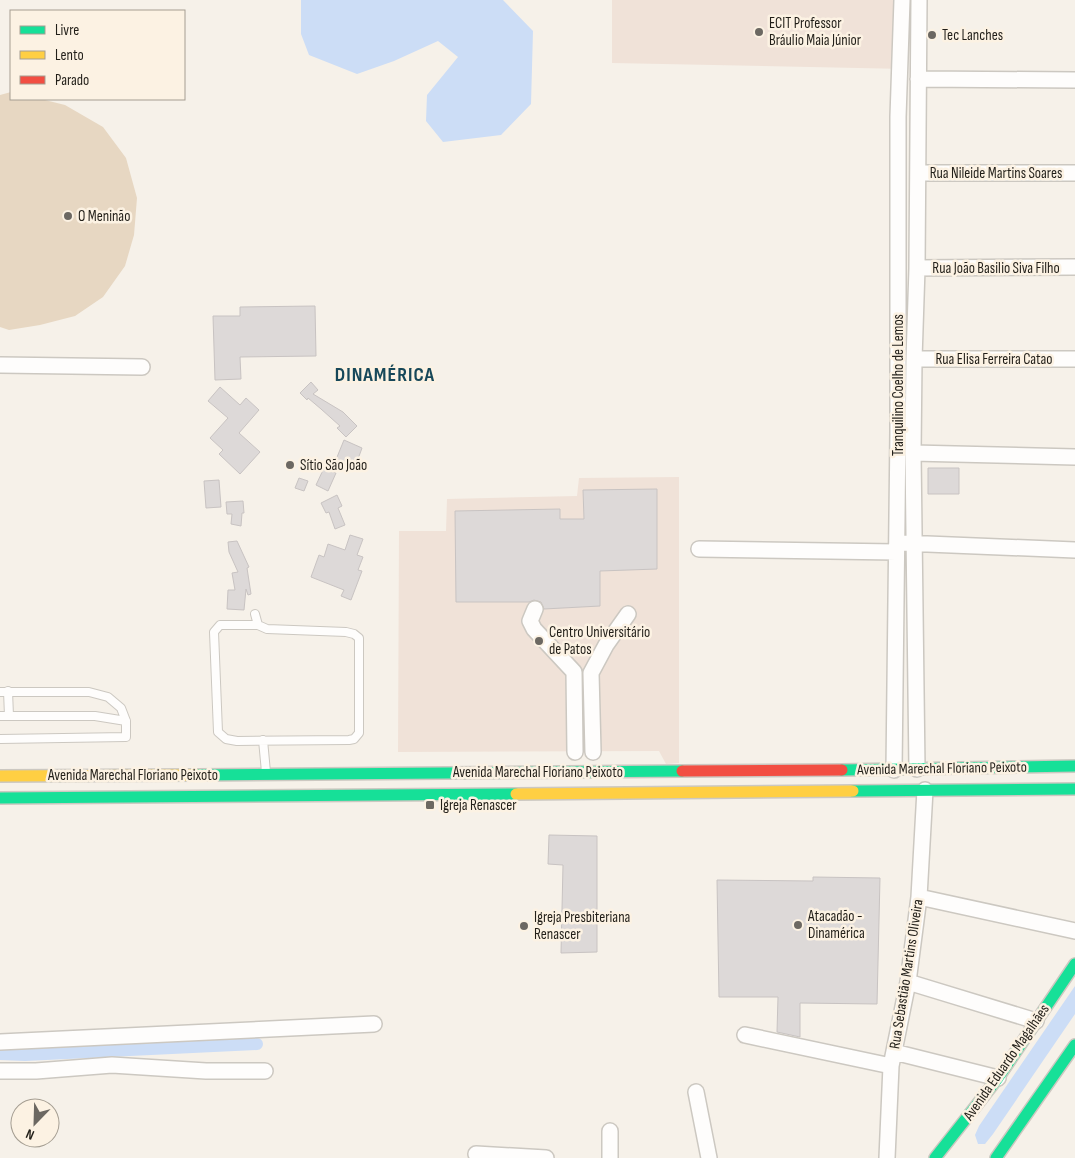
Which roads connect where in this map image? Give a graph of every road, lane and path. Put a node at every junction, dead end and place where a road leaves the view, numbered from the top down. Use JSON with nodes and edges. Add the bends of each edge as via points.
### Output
{"nodes":[{"id":1,"x":902,"y":0,"type":"edge"},
{"id":2,"x":919,"y":0,"type":"edge"},
{"id":3,"x":918,"y":79,"type":"junction"},
{"id":4,"x":1075,"y":80,"type":"edge"},
{"id":5,"x":918,"y":172,"type":"junction"},
{"id":6,"x":1075,"y":173,"type":"edge"},
{"id":7,"x":1075,"y":267,"type":"edge"},
{"id":8,"x":917,"y":268,"type":"junction"},
{"id":9,"x":914,"y":359,"type":"junction"},
{"id":10,"x":1075,"y":359,"type":"edge"},
{"id":11,"x":0,"y":365,"type":"edge"},
{"id":12,"x":142,"y":368,"type":"dead end"},
{"id":13,"x":906,"y":431,"type":"junction"},
{"id":14,"x":913,"y":453,"type":"junction"},
{"id":15,"x":1075,"y":457,"type":"edge"},
{"id":16,"x":913,"y":543,"type":"junction"},
{"id":17,"x":896,"y":547,"type":"junction"},
{"id":18,"x":699,"y":550,"type":"dead end"},
{"id":19,"x":1075,"y":550,"type":"edge"},
{"id":20,"x":535,"y":609,"type":"dead end"},
{"id":21,"x":255,"y":614,"type":"dead end"},
{"id":22,"x":628,"y":614,"type":"dead end"},
{"id":23,"x":258,"y":625,"type":"junction"},
{"id":24,"x":4,"y":691,"type":"edge"},
{"id":25,"x":0,"y":716,"type":"edge"},
{"id":26,"x":9,"y":716,"type":"junction"},
{"id":27,"x":126,"y":721,"type":"junction"},
{"id":28,"x":0,"y":738,"type":"edge"},
{"id":29,"x":263,"y":740,"type":"junction"},
{"id":30,"x":575,"y":752,"type":"dead end"},
{"id":31,"x":593,"y":752,"type":"dead end"},
{"id":32,"x":1075,"y":766,"type":"edge"},
{"id":33,"x":917,"y":769,"type":"junction"},
{"id":34,"x":894,"y":770,"type":"junction"},
{"id":35,"x":266,"y":774,"type":"junction"},
{"id":36,"x":0,"y":776,"type":"edge"},
{"id":37,"x":1075,"y":789,"type":"edge"},
{"id":38,"x":925,"y":790,"type":"junction"},
{"id":39,"x":0,"y":798,"type":"edge"},
{"id":40,"x":919,"y":897,"type":"junction"},
{"id":41,"x":1075,"y":932,"type":"edge"},
{"id":42,"x":1075,"y":964,"type":"edge"},
{"id":43,"x":908,"y":982,"type":"junction"},
{"id":44,"x":1036,"y":1021,"type":"junction"},
{"id":45,"x":374,"y":1024,"type":"dead end"},
{"id":46,"x":745,"y":1035,"type":"dead end"},
{"id":47,"x":0,"y":1042,"type":"edge"},
{"id":48,"x":1075,"y":1045,"type":"edge"},
{"id":49,"x":892,"y":1059,"type":"junction"},
{"id":50,"x":265,"y":1070,"type":"dead end"},
{"id":51,"x":0,"y":1071,"type":"edge"},
{"id":52,"x":998,"y":1078,"type":"junction"},
{"id":53,"x":696,"y":1092,"type":"dead end"},
{"id":54,"x":610,"y":1131,"type":"dead end"},
{"id":55,"x":476,"y":1154,"type":"dead end"},
{"id":56,"x":513,"y":1157,"type":"edge"},
{"id":57,"x":546,"y":1158,"type":"edge"},
{"id":58,"x":610,"y":1158,"type":"edge"},
{"id":59,"x":709,"y":1158,"type":"edge"},
{"id":60,"x":887,"y":1158,"type":"edge"},
{"id":61,"x":935,"y":1158,"type":"edge"},
{"id":62,"x":996,"y":1158,"type":"edge"}],
"edges":[{"from":1,"to":13,"type":"street","name":"Tranquilino Coelho de Lemos","via":[[898,117]]},
{"from":2,"to":3,"type":"street","name":"Tranquilino Coelho de Lemos"},
{"from":3,"to":4,"type":"street"},
{"from":3,"to":5,"type":"street","name":"Tranquilino Coelho de Lemos"},
{"from":5,"to":6,"type":"street","name":"Rua Nileide Martins Soares"},
{"from":5,"to":8,"type":"street","name":"Tranquilino Coelho de Lemos"},
{"from":7,"to":8,"type":"street","name":"Rua João Basilio Siva Filho"},
{"from":8,"to":9,"type":"street","name":"Tranquilino Coelho de Lemos"},
{"from":9,"to":10,"type":"street","name":"Rua Elisa Ferreira Catao"},
{"from":9,"to":13,"type":"street","name":"Tranquilino Coelho de Lemos"},
{"from":11,"to":12,"type":"street"},
{"from":13,"to":14,"type":"street","name":"Tranquilino Coelho de Lemos"},
{"from":13,"to":17,"type":"street","name":"Tranquilino Coelho de Lemos"},
{"from":14,"to":15,"type":"street"},
{"from":14,"to":16,"type":"street","name":"Tranquilino Coelho de Lemos"},
{"from":16,"to":17,"type":"street"},
{"from":16,"to":19,"type":"street"},
{"from":16,"to":33,"type":"street","name":"Tranquilino Coelho de Lemos"},
{"from":17,"to":18,"type":"street"},
{"from":17,"to":34,"type":"street","name":"Tranquilino Coelho de Lemos"},
{"from":20,"to":30,"type":"street","via":[[530,621],[534,629],[574,672]]},
{"from":21,"to":23,"type":"lane"},
{"from":22,"to":31,"type":"street","via":[[591,673]]},
{"from":23,"to":29,"type":"lane","via":[[220,625],[214,632],[217,714],[218,732],[226,738]]},
{"from":23,"to":29,"type":"lane","via":[[267,629],[346,632],[359,638],[359,733],[354,739]]},
{"from":24,"to":26,"type":"lane"},
{"from":24,"to":27,"type":"lane","via":[[89,692],[108,697],[121,708]]},
{"from":25,"to":26,"type":"lane"},
{"from":26,"to":27,"type":"lane","via":[[95,716]]},
{"from":27,"to":28,"type":"lane","via":[[126,737]]},
{"from":29,"to":35,"type":"lane"},
{"from":32,"to":33,"type":"main road","name":"Avenida Marechal Floriano Peixoto"},
{"from":33,"to":34,"type":"main road","name":"Avenida Marechal Floriano Peixoto"},
{"from":34,"to":35,"type":"main road","name":"Avenida Marechal Floriano Peixoto"},
{"from":35,"to":36,"type":"main road","name":"Avenida Marechal Floriano Peixoto"},
{"from":37,"to":38,"type":"main road","name":"Avenida Marechal Floriano Peixoto"},
{"from":38,"to":39,"type":"main road","name":"Avenida Marechal Floriano Peixoto"},
{"from":38,"to":40,"type":"street","name":"Rua Sebastião Martins Oliveira"},
{"from":40,"to":41,"type":"street"},
{"from":40,"to":43,"type":"street","name":"Rua Sebastião Martins Oliveira"},
{"from":42,"to":44,"type":"main road","name":"Avenida Eduardo Magalhães"},
{"from":43,"to":44,"type":"street"},
{"from":43,"to":49,"type":"street","name":"Rua Sebastião Martins Oliveira"},
{"from":44,"to":52,"type":"main road","name":"Avenida Eduardo Magalhães"},
{"from":45,"to":47,"type":"street"},
{"from":46,"to":49,"type":"street"},
{"from":48,"to":62,"type":"main road"},
{"from":49,"to":52,"type":"street"},
{"from":49,"to":60,"type":"street","name":"Rua Sebastião Martins Oliveira"},
{"from":50,"to":51,"type":"street","via":[[206,1071],[112,1065]]},
{"from":52,"to":61,"type":"main road","name":"Avenida Eduardo Magalhães"},
{"from":53,"to":59,"type":"street"},
{"from":54,"to":58,"type":"street"},
{"from":55,"to":56,"type":"street"},
{"from":56,"to":57,"type":"street"}]}
